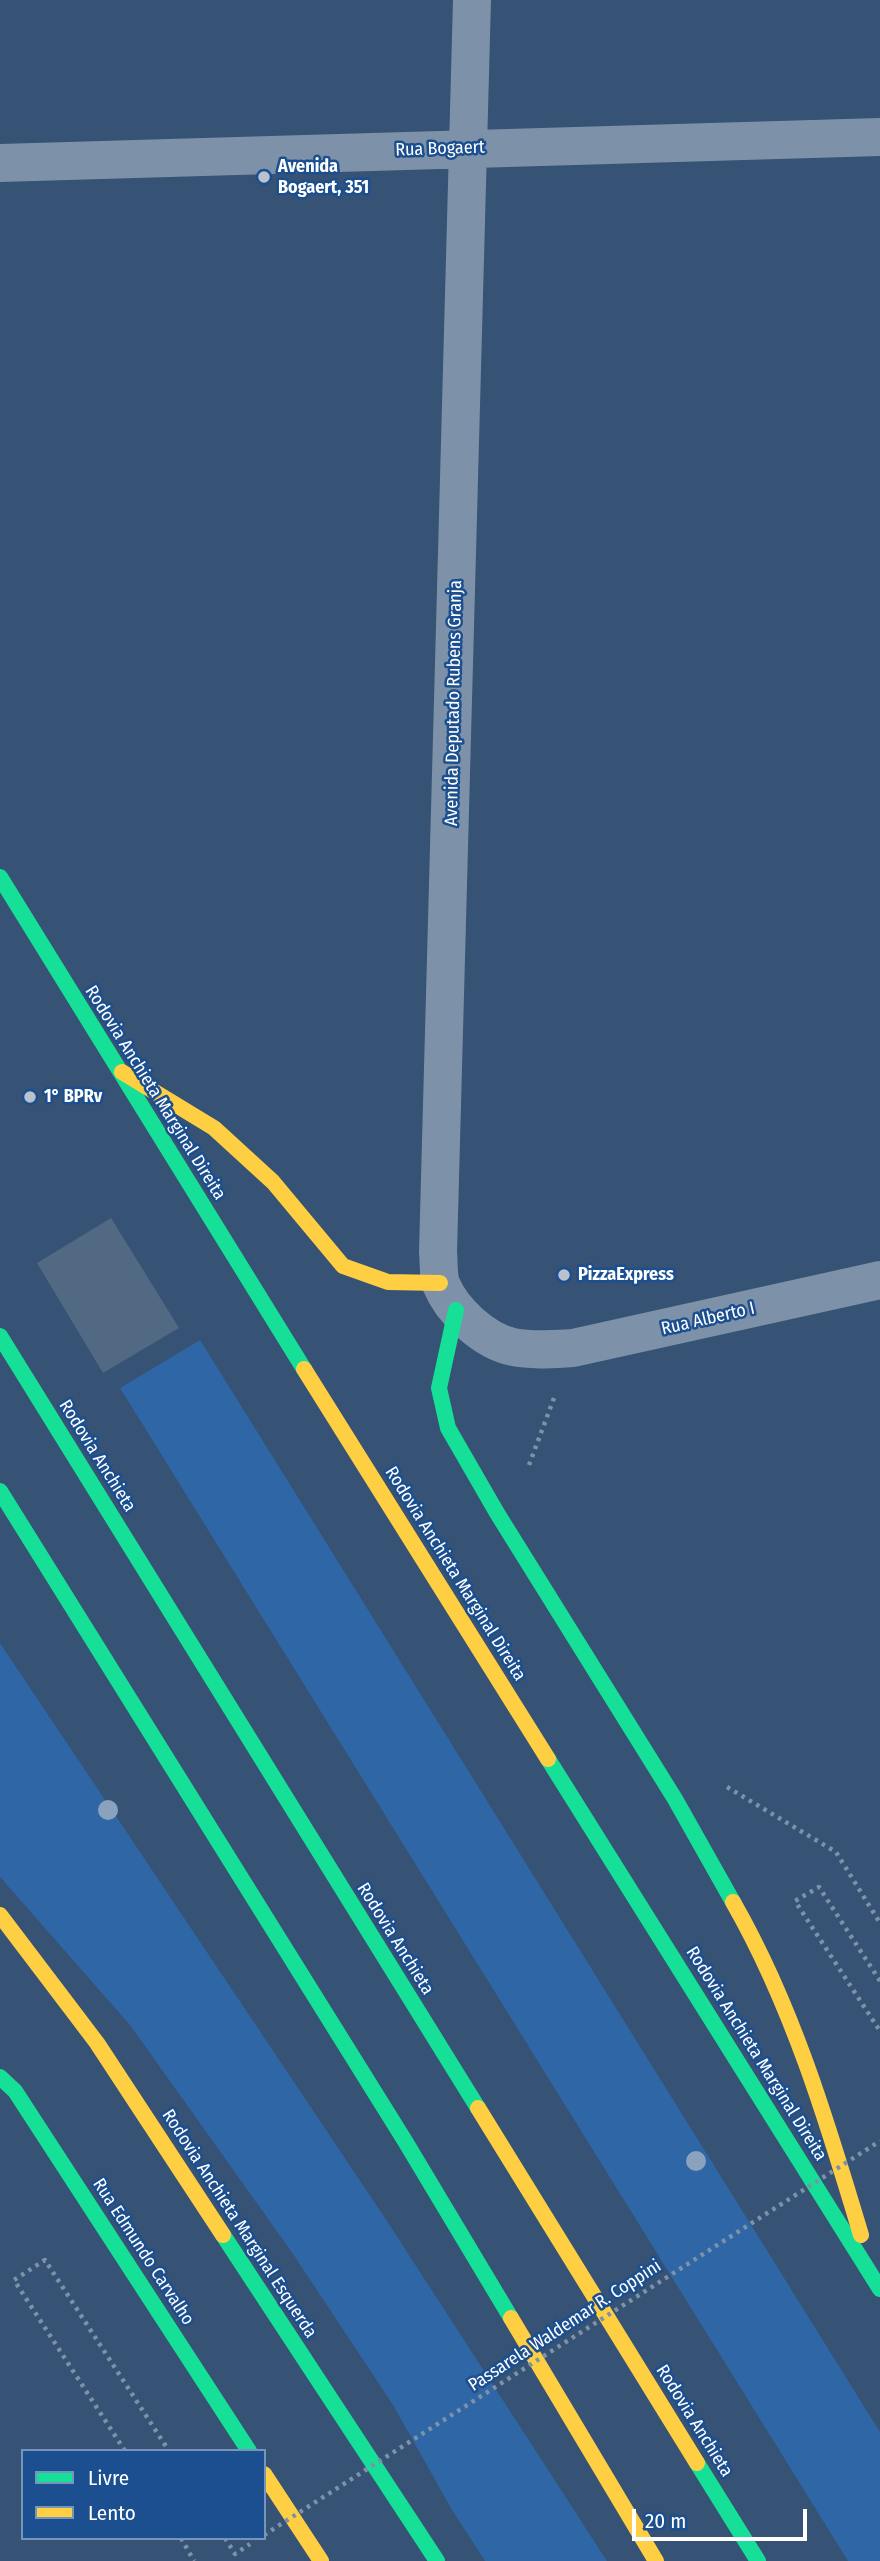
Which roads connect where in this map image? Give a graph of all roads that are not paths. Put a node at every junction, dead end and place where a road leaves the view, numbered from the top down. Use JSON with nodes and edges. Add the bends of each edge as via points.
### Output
{"nodes":[{"id":1,"x":472,"y":0,"type":"edge"},
{"id":2,"x":880,"y":137,"type":"edge"},
{"id":3,"x":468,"y":148,"type":"junction"},
{"id":4,"x":0,"y":163,"type":"edge"},
{"id":5,"x":0,"y":877,"type":"edge"},
{"id":6,"x":116,"y":1069,"type":"junction"},
{"id":7,"x":880,"y":1280,"type":"edge"},
{"id":8,"x":448,"y":1296,"type":"junction"},
{"id":9,"x":0,"y":1336,"type":"edge"},
{"id":10,"x":0,"y":1491,"type":"edge"},
{"id":11,"x":0,"y":1915,"type":"edge"},
{"id":12,"x":0,"y":2077,"type":"edge"},
{"id":13,"x":878,"y":2286,"type":"edge"},
{"id":14,"x":248,"y":2449,"type":"edge"},
{"id":15,"x":266,"y":2477,"type":"edge"},
{"id":16,"x":321,"y":2561,"type":"edge"},
{"id":17,"x":437,"y":2561,"type":"edge"},
{"id":18,"x":656,"y":2561,"type":"edge"},
{"id":19,"x":758,"y":2561,"type":"edge"}],
"edges":[{"from":1,"to":3,"type":"street","name":"Avenida Deputado Rubens Granja"},
{"from":2,"to":3,"type":"street","name":"Rua Bogaert"},
{"from":3,"to":4,"type":"street","name":"Rua Bogaert"},
{"from":3,"to":8,"type":"street","name":"Avenida Deputado Rubens Granja","via":[[438,1252]]},
{"from":5,"to":6,"type":"main road","name":"Rodovia Anchieta Marginal Direita"},
{"from":6,"to":8,"type":"main road","via":[[214,1128],[273,1182],[343,1266]]},
{"from":6,"to":13,"type":"main road","name":"Rodovia Anchieta Marginal Direita"},
{"from":7,"to":8,"type":"street","name":"Rua Alberto I","via":[[573,1348],[512,1347],[490,1337]]},
{"from":8,"to":13,"type":"main road","via":[[439,1388],[448,1428],[675,1799],[754,1938],[820,2098]]},
{"from":9,"to":19,"type":"main road","name":"Rodovia Anchieta"},
{"from":10,"to":18,"type":"main road","via":[[405,2141]]},
{"from":11,"to":17,"type":"main road","name":"Rodovia Anchieta Marginal Esquerda","via":[[97,2043]]},
{"from":12,"to":14,"type":"main road","name":"Rua Edmundo Carvalho","via":[[15,2091]]},
{"from":15,"to":16,"type":"main road"}]}
